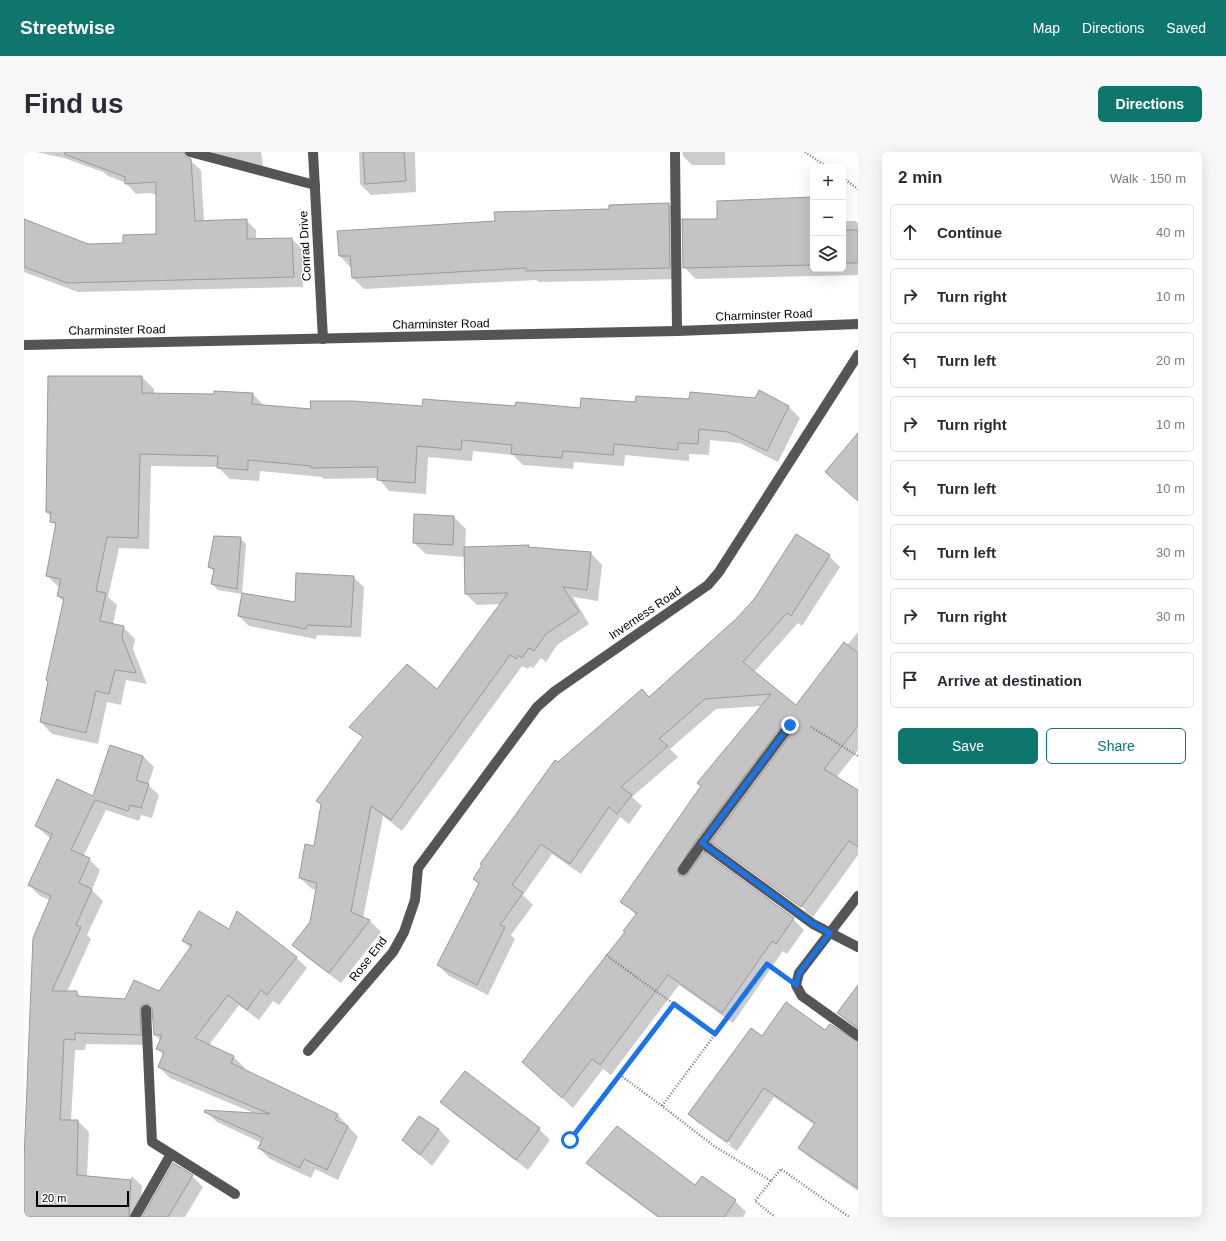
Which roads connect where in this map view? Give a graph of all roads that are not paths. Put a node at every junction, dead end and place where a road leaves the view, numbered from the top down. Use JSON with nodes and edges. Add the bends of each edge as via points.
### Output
{"nodes":[{"id":1,"x":190,"y":152,"type":"edge"},
{"id":2,"x":313,"y":152,"type":"edge"},
{"id":3,"x":675,"y":152,"type":"edge"},
{"id":4,"x":315,"y":185,"type":"junction"},
{"id":5,"x":858,"y":324,"type":"edge"},
{"id":6,"x":677,"y":331,"type":"junction"},
{"id":7,"x":323,"y":339,"type":"junction"},
{"id":8,"x":24,"y":345,"type":"edge"},
{"id":9,"x":858,"y":355,"type":"edge"},
{"id":10,"x":790,"y":725,"type":"road end"},
{"id":11,"x":702,"y":843,"type":"junction"},
{"id":12,"x":418,"y":868,"type":"joint"},
{"id":13,"x":683,"y":870,"type":"dead end"},
{"id":14,"x":858,"y":896,"type":"edge"},
{"id":15,"x":830,"y":933,"type":"junction"},
{"id":16,"x":858,"y":948,"type":"edge"},
{"id":17,"x":146,"y":1010,"type":"dead end"},
{"id":18,"x":858,"y":1036,"type":"edge"},
{"id":19,"x":308,"y":1051,"type":"dead end"},
{"id":20,"x":171,"y":1154,"type":"junction"},
{"id":21,"x":235,"y":1194,"type":"dead end"},
{"id":22,"x":135,"y":1217,"type":"edge"}],
"edges":[{"from":1,"to":4,"type":"street"},
{"from":2,"to":4,"type":"street","name":"Conrad Drive"},
{"from":3,"to":6,"type":"street"},
{"from":4,"to":7,"type":"street","name":"Conrad Drive"},
{"from":5,"to":6,"type":"street","name":"Charminster Road"},
{"from":6,"to":7,"type":"street","name":"Charminster Road"},
{"from":7,"to":8,"type":"street","name":"Charminster Road"},
{"from":9,"to":12,"type":"street","name":"Inverness Road","via":[[712,580],[695,595],[555,691],[537,707]]},
{"from":10,"to":11,"type":"street"},
{"from":11,"to":13,"type":"street"},
{"from":11,"to":15,"type":"street","via":[[813,924]]},
{"from":12,"to":19,"type":"street","name":"Rose End","via":[[414,900],[404,932],[393,952]]},
{"from":14,"to":15,"type":"street"},
{"from":15,"to":16,"type":"street"},
{"from":15,"to":18,"type":"street","via":[[799,973],[796,985],[802,996]]},
{"from":17,"to":20,"type":"street","via":[[152,1142]]},
{"from":20,"to":21,"type":"street"},
{"from":20,"to":22,"type":"street"}]}
